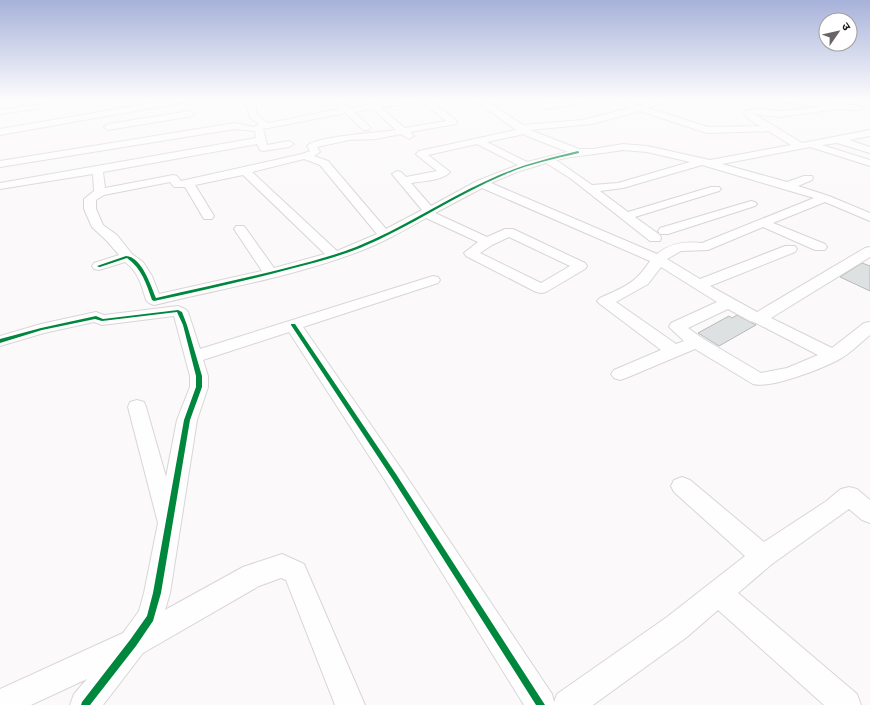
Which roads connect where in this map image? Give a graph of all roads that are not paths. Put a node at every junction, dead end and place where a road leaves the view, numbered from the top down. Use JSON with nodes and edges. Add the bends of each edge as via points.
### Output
{"nodes":[{"id":1,"x":109,"y":133,"type":"edge"},
{"id":2,"x":171,"y":133,"type":"edge"},
{"id":3,"x":260,"y":133,"type":"edge"},
{"id":4,"x":397,"y":133,"type":"edge"},
{"id":5,"x":404,"y":133,"type":"edge"},
{"id":6,"x":508,"y":133,"type":"edge"},
{"id":7,"x":531,"y":133,"type":"edge"},
{"id":8,"x":780,"y":133,"type":"edge"},
{"id":9,"x":870,"y":133,"type":"edge"},
{"id":10,"x":262,"y":140,"type":"junction"},
{"id":11,"x":838,"y":140,"type":"junction"},
{"id":12,"x":478,"y":141,"type":"junction"},
{"id":13,"x":289,"y":144,"type":"dead end"},
{"id":14,"x":422,"y":146,"type":"junction"},
{"id":15,"x":805,"y":146,"type":"junction"},
{"id":16,"x":870,"y":150,"type":"edge"},
{"id":17,"x":578,"y":152,"type":"junction"},
{"id":18,"x":115,"y":156,"type":"junction"},
{"id":19,"x":305,"y":156,"type":"junction"},
{"id":20,"x":547,"y":159,"type":"junction"},
{"id":21,"x":704,"y":163,"type":"junction"},
{"id":22,"x":870,"y":163,"type":"edge"},
{"id":23,"x":0,"y":164,"type":"edge"},
{"id":24,"x":526,"y":165,"type":"junction"},
{"id":25,"x":98,"y":170,"type":"junction"},
{"id":26,"x":245,"y":171,"type":"junction"},
{"id":27,"x":808,"y":178,"type":"dead end"},
{"id":28,"x":188,"y":182,"type":"junction"},
{"id":29,"x":482,"y":183,"type":"junction"},
{"id":30,"x":0,"y":186,"type":"edge"},
{"id":31,"x":788,"y":186,"type":"junction"},
{"id":32,"x":590,"y":188,"type":"junction"},
{"id":33,"x":715,"y":189,"type":"dead end"},
{"id":34,"x":100,"y":192,"type":"junction"},
{"id":35,"x":825,"y":198,"type":"junction"},
{"id":36,"x":751,"y":204,"type":"dead end"},
{"id":37,"x":428,"y":213,"type":"junction"},
{"id":38,"x":630,"y":215,"type":"junction"},
{"id":39,"x":208,"y":216,"type":"dead end"},
{"id":40,"x":870,"y":217,"type":"edge"},
{"id":41,"x":765,"y":224,"type":"junction"},
{"id":42,"x":240,"y":228,"type":"dead end"},
{"id":43,"x":384,"y":235,"type":"junction"},
{"id":44,"x":660,"y":235,"type":"junction"},
{"id":45,"x":487,"y":242,"type":"junction"},
{"id":46,"x":687,"y":245,"type":"junction"},
{"id":47,"x":820,"y":247,"type":"dead end"},
{"id":48,"x":790,"y":250,"type":"dead end"},
{"id":49,"x":870,"y":251,"type":"edge"},
{"id":50,"x":335,"y":256,"type":"junction"},
{"id":51,"x":127,"y":257,"type":"junction"},
{"id":52,"x":659,"y":260,"type":"junction"},
{"id":53,"x":99,"y":266,"type":"dead end"},
{"id":54,"x":270,"y":273,"type":"junction"},
{"id":55,"x":432,"y":280,"type":"dead end"},
{"id":56,"x":699,"y":285,"type":"junction"},
{"id":57,"x":728,"y":303,"type":"junction"},
{"id":58,"x":759,"y":318,"type":"junction"},
{"id":59,"x":293,"y":325,"type":"junction"},
{"id":60,"x":870,"y":327,"type":"edge"},
{"id":61,"x":0,"y":342,"type":"edge"},
{"id":62,"x":696,"y":342,"type":"junction"},
{"id":63,"x":674,"y":351,"type":"junction"},
{"id":64,"x":833,"y":356,"type":"junction"},
{"id":65,"x":194,"y":358,"type":"junction"},
{"id":66,"x":620,"y":374,"type":"dead end"},
{"id":67,"x":137,"y":407,"type":"dead end"},
{"id":68,"x":682,"y":486,"type":"dead end"},
{"id":69,"x":870,"y":512,"type":"edge"},
{"id":70,"x":169,"y":525,"type":"junction"},
{"id":71,"x":763,"y":556,"type":"junction"},
{"id":72,"x":719,"y":593,"type":"junction"},
{"id":73,"x":133,"y":644,"type":"junction"},
{"id":74,"x":0,"y":704,"type":"edge"},
{"id":75,"x":85,"y":705,"type":"edge"},
{"id":76,"x":350,"y":705,"type":"edge"},
{"id":77,"x":541,"y":705,"type":"edge"},
{"id":78,"x":568,"y":705,"type":"edge"},
{"id":79,"x":846,"y":705,"type":"edge"}],
"edges":[{"from":1,"to":18,"type":"street"},
{"from":2,"to":18,"type":"street"},
{"from":3,"to":10,"type":"street"},
{"from":4,"to":19,"type":"street","via":[[349,137],[314,145],[314,152]]},
{"from":5,"to":14,"type":"street"},
{"from":6,"to":12,"type":"street"},
{"from":7,"to":17,"type":"street"},
{"from":8,"to":15,"type":"street"},
{"from":9,"to":11,"type":"street"},
{"from":10,"to":13,"type":"street","via":[[263,148]]},
{"from":10,"to":18,"type":"street"},
{"from":11,"to":15,"type":"street"},
{"from":11,"to":16,"type":"street"},
{"from":12,"to":14,"type":"street"},
{"from":12,"to":24,"type":"street"},
{"from":14,"to":37,"type":"street","via":[[421,154],[445,172],[437,175],[400,177]]},
{"from":15,"to":21,"type":"street"},
{"from":15,"to":22,"type":"street"},
{"from":17,"to":20,"type":"street"},
{"from":17,"to":21,"type":"street","via":[[630,147]]},
{"from":18,"to":23,"type":"street"},
{"from":18,"to":25,"type":"street"},
{"from":19,"to":26,"type":"street"},
{"from":19,"to":43,"type":"street","via":[[324,163]]},
{"from":20,"to":24,"type":"street"},
{"from":20,"to":32,"type":"street"},
{"from":21,"to":31,"type":"street"},
{"from":21,"to":32,"type":"street","via":[[619,186]]},
{"from":24,"to":29,"type":"street"},
{"from":25,"to":30,"type":"street"},
{"from":25,"to":34,"type":"street"},
{"from":26,"to":28,"type":"street"},
{"from":26,"to":50,"type":"street"},
{"from":27,"to":31,"type":"street"},
{"from":28,"to":34,"type":"street","via":[[178,185],[173,178]]},
{"from":28,"to":39,"type":"street"},
{"from":29,"to":37,"type":"street"},
{"from":29,"to":52,"type":"street"},
{"from":31,"to":35,"type":"street"},
{"from":32,"to":38,"type":"street"},
{"from":33,"to":38,"type":"street"},
{"from":34,"to":51,"type":"street","via":[[90,199],[90,209],[98,227],[112,238]]},
{"from":35,"to":40,"type":"street"},
{"from":35,"to":41,"type":"street"},
{"from":36,"to":44,"type":"street"},
{"from":37,"to":43,"type":"street"},
{"from":37,"to":45,"type":"street"},
{"from":38,"to":44,"type":"street"},
{"from":41,"to":46,"type":"street","via":[[703,247]]},
{"from":41,"to":47,"type":"street"},
{"from":42,"to":54,"type":"street"},
{"from":43,"to":50,"type":"street"},
{"from":44,"to":46,"type":"street"},
{"from":45,"to":45,"type":"street","via":[[509,232],[580,266],[541,289],[471,253]]},
{"from":46,"to":52,"type":"street","via":[[679,246]]},
{"from":48,"to":56,"type":"street"},
{"from":49,"to":58,"type":"street"},
{"from":50,"to":54,"type":"street"},
{"from":51,"to":53,"type":"street"},
{"from":51,"to":54,"type":"street","via":[[142,268],[154,300]]},
{"from":52,"to":56,"type":"street"},
{"from":52,"to":63,"type":"street","via":[[645,280],[625,293],[605,301]]},
{"from":55,"to":59,"type":"street"},
{"from":56,"to":57,"type":"street"},
{"from":57,"to":58,"type":"street","via":[[752,317]]},
{"from":57,"to":62,"type":"street","via":[[677,327]]},
{"from":58,"to":64,"type":"street"},
{"from":59,"to":65,"type":"street"},
{"from":59,"to":77,"type":"street","via":[[394,476]]},
{"from":60,"to":64,"type":"street"},
{"from":61,"to":65,"type":"street","via":[[41,329],[96,317],[102,320],[178,311],[185,325]]},
{"from":62,"to":63,"type":"street"},
{"from":62,"to":64,"type":"street","via":[[759,380],[791,373]]},
{"from":63,"to":66,"type":"street"},
{"from":65,"to":70,"type":"street","via":[[199,387],[187,420]]},
{"from":67,"to":70,"type":"street"},
{"from":68,"to":71,"type":"street"},
{"from":69,"to":71,"type":"street","via":[[848,496]]},
{"from":70,"to":73,"type":"street","via":[[150,618]]},
{"from":71,"to":72,"type":"street"},
{"from":72,"to":78,"type":"street","via":[[677,627]]},
{"from":72,"to":79,"type":"street"},
{"from":73,"to":74,"type":"street"},
{"from":73,"to":75,"type":"street"},
{"from":73,"to":76,"type":"street","via":[[252,576],[282,566],[295,572]]}]}
